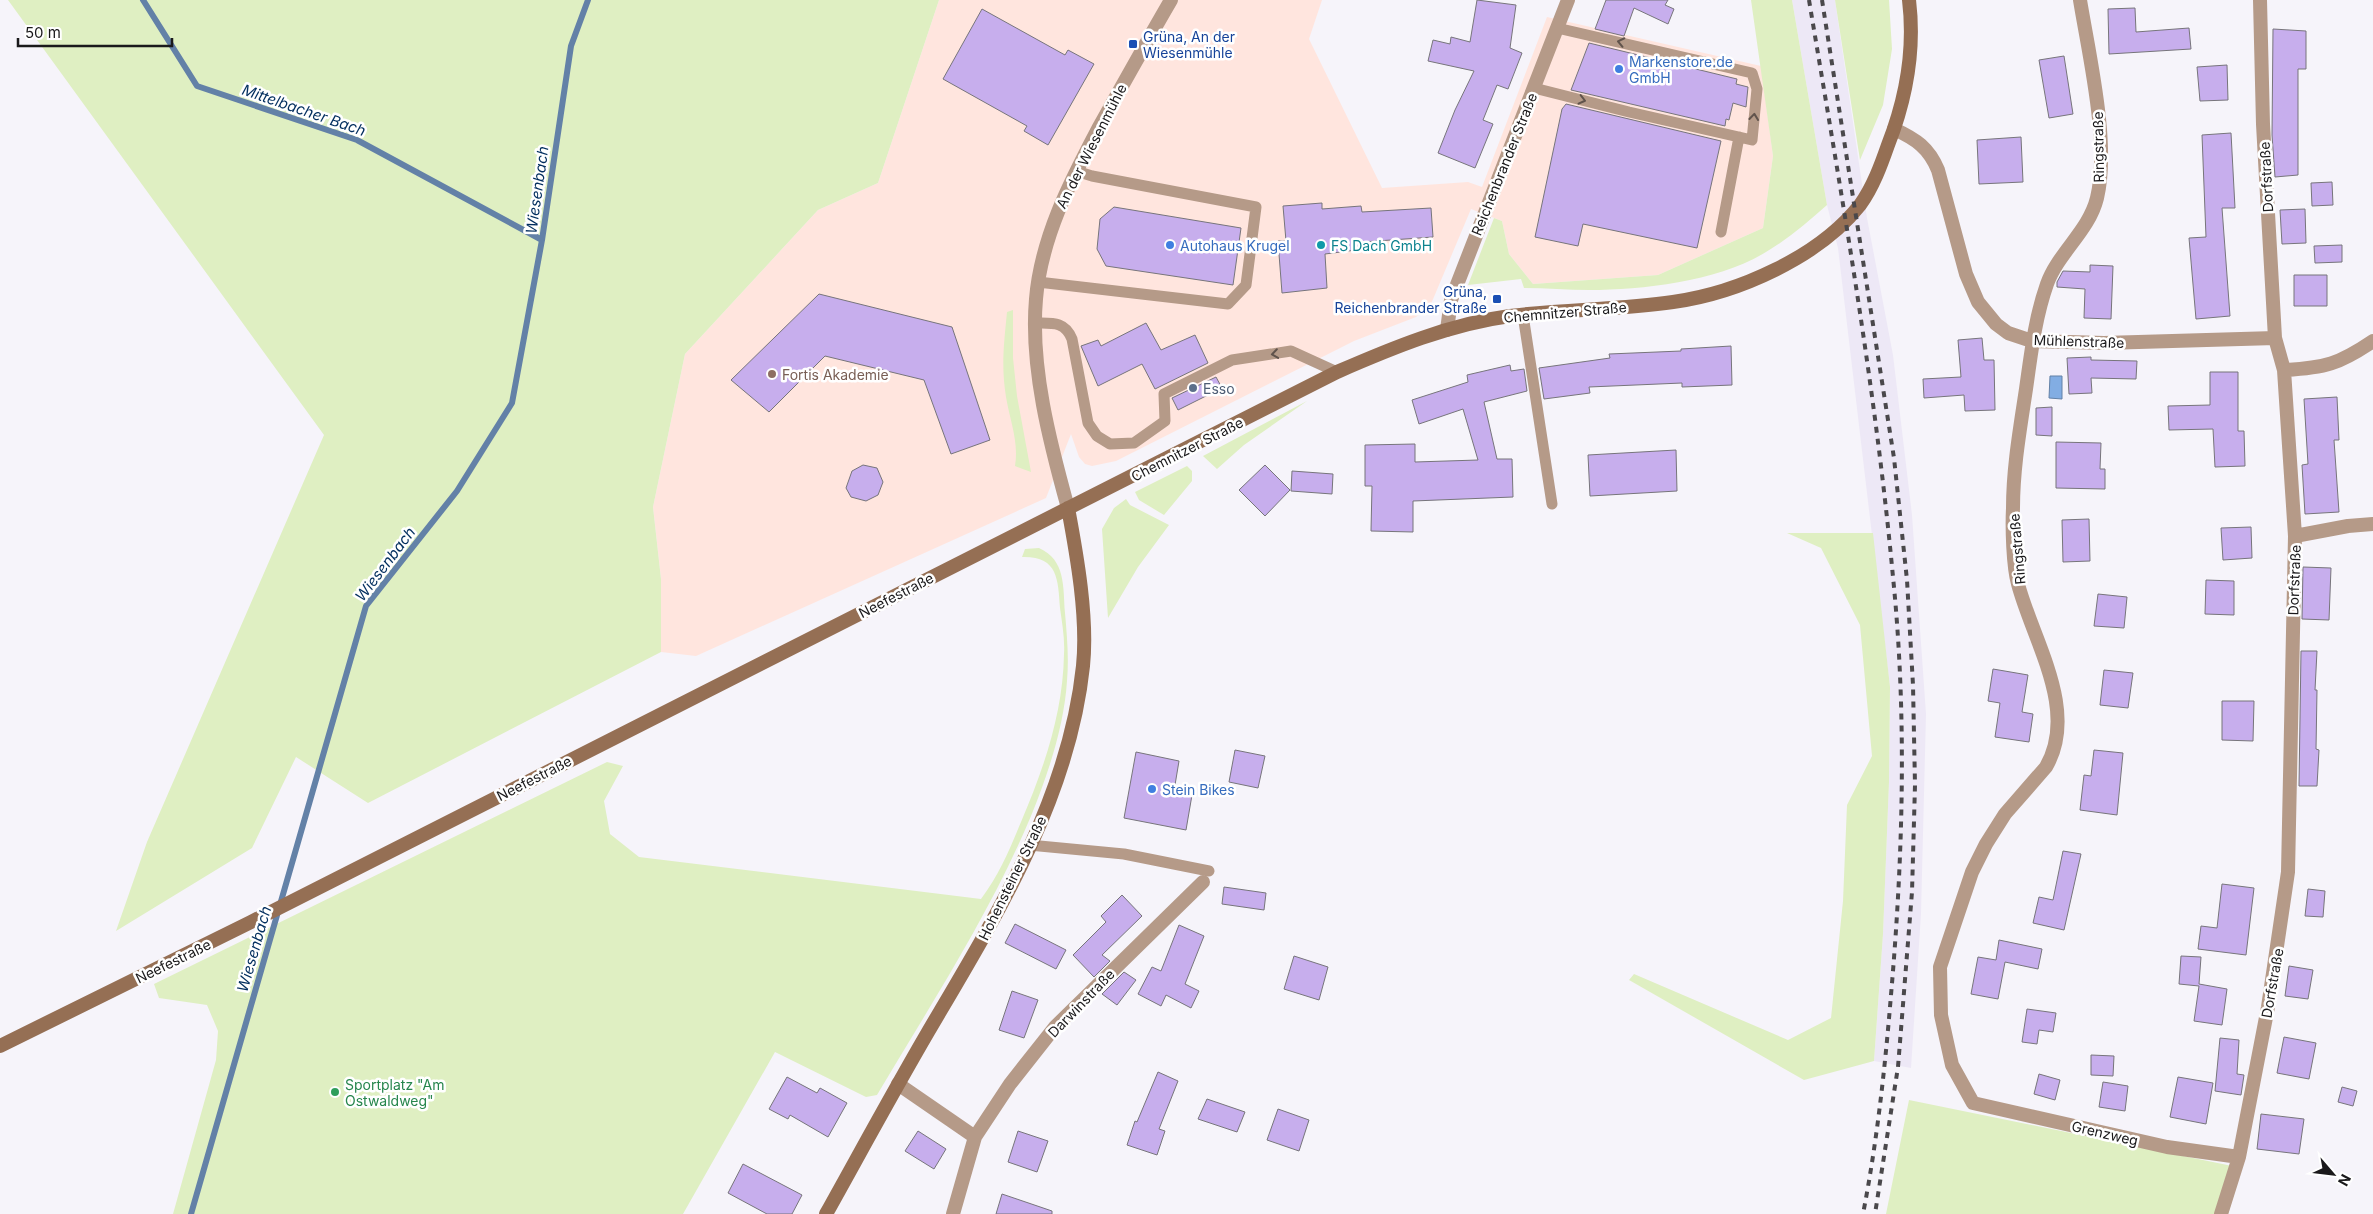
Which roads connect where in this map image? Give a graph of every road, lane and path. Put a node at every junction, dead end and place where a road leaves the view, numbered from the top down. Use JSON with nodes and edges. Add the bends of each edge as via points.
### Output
{"nodes":[{"id":1,"x":1171,"y":0,"type":"edge"},
{"id":2,"x":1568,"y":0,"type":"edge"},
{"id":3,"x":1910,"y":0,"type":"edge"},
{"id":4,"x":2080,"y":0,"type":"edge"},
{"id":5,"x":2260,"y":0,"type":"edge"},
{"id":6,"x":1557,"y":28,"type":"junction"},
{"id":7,"x":1534,"y":88,"type":"junction"},
{"id":8,"x":1894,"y":130,"type":"junction"},
{"id":9,"x":1739,"y":137,"type":"junction"},
{"id":10,"x":1076,"y":171,"type":"junction"},
{"id":11,"x":1721,"y":232,"type":"dead end"},
{"id":12,"x":1038,"y":282,"type":"junction"},
{"id":13,"x":1523,"y":315,"type":"junction"},
{"id":14,"x":1035,"y":323,"type":"junction"},
{"id":15,"x":1448,"y":330,"type":"junction"},
{"id":16,"x":2274,"y":338,"type":"junction"},
{"id":17,"x":2032,"y":341,"type":"junction"},
{"id":18,"x":2373,"y":341,"type":"edge"},
{"id":19,"x":2284,"y":370,"type":"junction"},
{"id":20,"x":1337,"y":372,"type":"junction"},
{"id":21,"x":1552,"y":504,"type":"dead end"},
{"id":22,"x":1068,"y":508,"type":"junction"},
{"id":23,"x":2373,"y":524,"type":"edge"},
{"id":24,"x":2295,"y":536,"type":"junction"},
{"id":25,"x":1029,"y":844,"type":"junction"},
{"id":26,"x":1206,"y":877,"type":"joint"},
{"id":27,"x":0,"y":1046,"type":"edge"},
{"id":28,"x":898,"y":1084,"type":"junction"},
{"id":29,"x":1973,"y":1103,"type":"joint"},
{"id":30,"x":975,"y":1137,"type":"junction"},
{"id":31,"x":2239,"y":1157,"type":"junction"},
{"id":32,"x":826,"y":1214,"type":"edge"},
{"id":33,"x":953,"y":1214,"type":"edge"},
{"id":34,"x":2221,"y":1214,"type":"edge"}],
"edges":[{"from":1,"to":10,"type":"street","name":"An der Wiesenmühle"},
{"from":2,"to":6,"type":"street","name":"Reichenbrander Straße"},
{"from":3,"to":8,"type":"main road","name":"Chemnitzer Straße","via":[[1908,76]]},
{"from":4,"to":17,"type":"street","name":"Ringstraße","via":[[2099,124],[2100,184],[2090,215],[2047,283]]},
{"from":5,"to":16,"type":"street","name":"Dorfstraße"},
{"from":6,"to":7,"type":"street","name":"Reichenbrander Straße"},
{"from":9,"to":6,"type":"lane","one_way":true,"via":[[1752,140],[1757,89],[1752,72]]},
{"from":7,"to":9,"type":"lane","one_way":true},
{"from":7,"to":15,"type":"street","name":"Reichenbrander Straße","via":[[1451,300]]},
{"from":8,"to":13,"type":"main road","name":"Chemnitzer Straße","via":[[1882,163],[1860,204],[1829,235],[1751,281],[1674,302]]},
{"from":8,"to":17,"type":"street","name":"Mühlenstraße","via":[[1922,144],[1932,155],[1966,274],[1978,302],[2008,333]]},
{"from":9,"to":11,"type":"lane"},
{"from":10,"to":12,"type":"street","name":"An der Wiesenmühle","via":[[1060,206]]},
{"from":10,"to":12,"type":"lane","via":[[1256,207],[1246,285],[1228,304]]},
{"from":12,"to":14,"type":"street","name":"An der Wiesenmühle"},
{"from":13,"to":15,"type":"main road","name":"Chemnitzer Straße"},
{"from":13,"to":21,"type":"lane"},
{"from":20,"to":14,"type":"lane","one_way":true,"via":[[1291,351],[1232,360],[1164,394],[1165,421],[1134,442],[1110,444],[1097,436],[1088,423],[1068,330],[1059,323]]},
{"from":14,"to":22,"type":"street","name":"An der Wiesenmühle","via":[[1037,361],[1053,454]]},
{"from":15,"to":20,"type":"main road","name":"Chemnitzer Straße"},
{"from":16,"to":17,"type":"street","name":"Mühlenstraße","via":[[2104,343]]},
{"from":16,"to":19,"type":"street","name":"Dorfstraße"},
{"from":17,"to":29,"type":"street","name":"Ringstraße","via":[[2015,463],[2017,582],[2056,697],[2057,734],[2046,767],[2005,814],[1986,844],[1972,872],[1940,967],[1940,1015],[1952,1065]]},
{"from":18,"to":19,"type":"street","via":[[2332,365]]},
{"from":19,"to":24,"type":"street","name":"Dorfstraße"},
{"from":20,"to":22,"type":"main road","name":"Chemnitzer Straße"},
{"from":22,"to":25,"type":"main road","name":"Hohensteiner Straße","via":[[1081,597],[1083,663],[1077,708],[1064,758],[1048,806]]},
{"from":22,"to":27,"type":"main road","name":"Neefestraße"},
{"from":23,"to":24,"type":"street"},
{"from":24,"to":31,"type":"street","name":"Dorfstraße","via":[[2288,872],[2268,1007]]},
{"from":25,"to":26,"type":"lane","via":[[1124,854]]},
{"from":25,"to":28,"type":"main road","name":"Hohensteiner Straße","via":[[996,916]]},
{"from":26,"to":30,"type":"street","name":"Darwinstraße","via":[[1055,1027],[1010,1084]]},
{"from":28,"to":30,"type":"street"},
{"from":28,"to":32,"type":"main road","name":"Hohensteiner Straße"},
{"from":29,"to":31,"type":"street","name":"Grenzweg","via":[[2167,1147]]},
{"from":30,"to":33,"type":"street","name":"Darwinstraße"},
{"from":31,"to":34,"type":"street","name":"Dorfstraße"}]}
